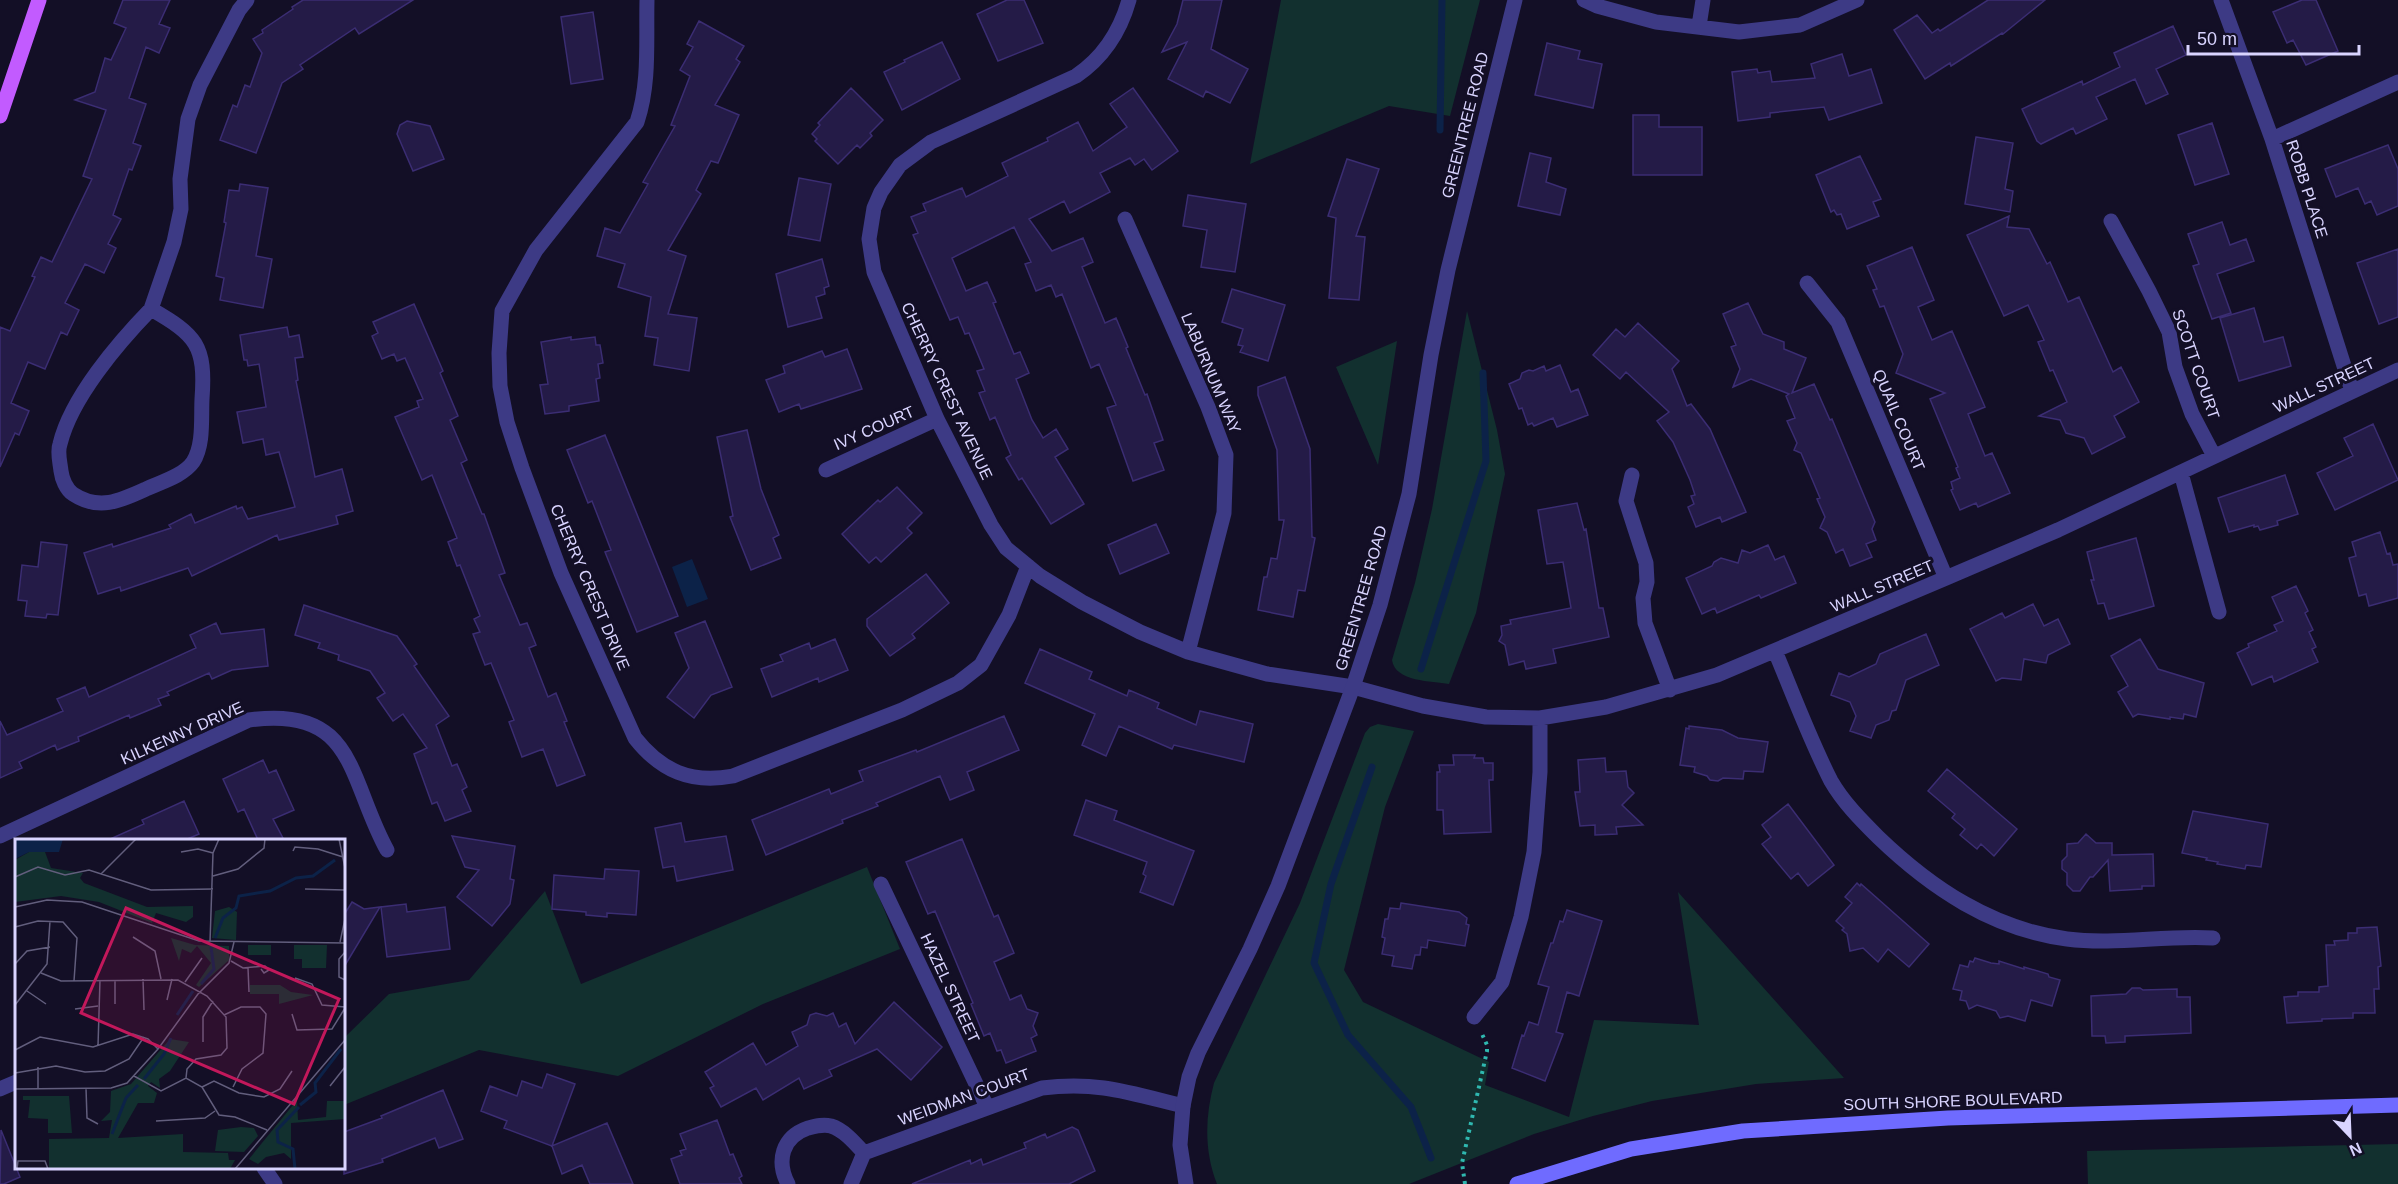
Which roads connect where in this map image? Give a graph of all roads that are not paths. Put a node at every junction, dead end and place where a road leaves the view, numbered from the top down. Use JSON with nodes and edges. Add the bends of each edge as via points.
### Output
{"nodes":[{"id":1,"x":39,"y":0,"type":"edge"},
{"id":2,"x":248,"y":0,"type":"edge"},
{"id":3,"x":647,"y":0,"type":"edge"},
{"id":4,"x":1129,"y":0,"type":"edge"},
{"id":5,"x":1515,"y":0,"type":"edge"},
{"id":6,"x":1584,"y":0,"type":"edge"},
{"id":7,"x":1703,"y":0,"type":"edge"},
{"id":8,"x":1857,"y":0,"type":"edge"},
{"id":9,"x":2221,"y":0,"type":"edge"},
{"id":10,"x":1699,"y":26,"type":"junction"},
{"id":11,"x":2398,"y":82,"type":"edge"},
{"id":12,"x":0,"y":116,"type":"edge"},
{"id":13,"x":2272,"y":139,"type":"junction"},
{"id":14,"x":1125,"y":219,"type":"dead end"},
{"id":15,"x":2111,"y":221,"type":"dead end"},
{"id":16,"x":1807,"y":283,"type":"dead end"},
{"id":17,"x":151,"y":309,"type":"junction"},
{"id":18,"x":2398,"y":370,"type":"edge"},
{"id":19,"x":2352,"y":391,"type":"junction"},
{"id":20,"x":937,"y":419,"type":"junction"},
{"id":21,"x":2214,"y":456,"type":"junction"},
{"id":22,"x":826,"y":470,"type":"dead end"},
{"id":23,"x":2181,"y":473,"type":"junction"},
{"id":24,"x":1632,"y":475,"type":"dead end"},
{"id":25,"x":1028,"y":566,"type":"junction"},
{"id":26,"x":1946,"y":578,"type":"junction"},
{"id":27,"x":2219,"y":612,"type":"dead end"},
{"id":28,"x":1775,"y":651,"type":"junction"},
{"id":29,"x":1188,"y":652,"type":"junction"},
{"id":30,"x":1353,"y":687,"type":"junction"},
{"id":31,"x":1670,"y":690,"type":"junction"},
{"id":32,"x":1540,"y":718,"type":"junction"},
{"id":33,"x":0,"y":836,"type":"edge"},
{"id":34,"x":387,"y":850,"type":"dead end"},
{"id":35,"x":881,"y":884,"type":"dead end"},
{"id":36,"x":2213,"y":938,"type":"dead end"},
{"id":37,"x":1474,"y":1017,"type":"road end"},
{"id":38,"x":15,"y":1082,"type":"edge"},
{"id":39,"x":0,"y":1089,"type":"edge"},
{"id":40,"x":1183,"y":1106,"type":"junction"},
{"id":41,"x":2398,"y":1106,"type":"edge"},
{"id":42,"x":987,"y":1107,"type":"junction"},
{"id":43,"x":864,"y":1153,"type":"junction"},
{"id":44,"x":265,"y":1169,"type":"edge"},
{"id":45,"x":275,"y":1184,"type":"edge"},
{"id":46,"x":788,"y":1184,"type":"edge"},
{"id":47,"x":851,"y":1184,"type":"edge"},
{"id":48,"x":1186,"y":1184,"type":"edge"},
{"id":49,"x":1517,"y":1184,"type":"edge"}],
"edges":[{"from":1,"to":12,"type":"main road"},
{"from":2,"to":17,"type":"street","via":[[200,85],[188,119],[180,179],[181,209]]},
{"from":3,"to":25,"type":"street","name":"CHERRY CREST DRIVE","via":[[647,76],[637,122],[536,250],[502,311],[499,353],[507,422],[522,468],[561,573],[635,738],[663,766],[714,780],[902,710],[958,683],[981,664],[1009,615]]},
{"from":4,"to":20,"type":"street","name":"CHERRY CREST AVENUE","via":[[1118,31],[1089,67],[931,142],[900,165],[881,192],[869,239],[874,272]]},
{"from":5,"to":30,"type":"street","name":"GREENTREE ROAD","via":[[1448,270],[1409,494],[1380,605]]},
{"from":6,"to":10,"type":"street","via":[[1656,22]]},
{"from":7,"to":10,"type":"street"},
{"from":8,"to":10,"type":"street","via":[[1789,26],[1740,32]]},
{"from":9,"to":13,"type":"street","name":"ROBB PLACE"},
{"from":11,"to":13,"type":"street"},
{"from":13,"to":19,"type":"street","name":"ROBB PLACE"},
{"from":14,"to":29,"type":"street","name":"LABURNUM WAY","via":[[1226,454],[1224,513]]},
{"from":15,"to":21,"type":"street","name":"SCOTT COURT","via":[[2169,332],[2175,367],[2192,414]]},
{"from":16,"to":26,"type":"street","name":"QUAIL COURT","via":[[1838,322]]},
{"from":17,"to":17,"type":"street","via":[[193,339],[201,356],[204,377],[199,446],[194,461],[176,476],[106,504],[91,504],[71,493],[63,480],[59,446],[65,427],[93,379],[126,334]]},
{"from":18,"to":19,"type":"street","name":"WALL STREET"},
{"from":19,"to":21,"type":"street","name":"WALL STREET"},
{"from":20,"to":22,"type":"street","name":"IVY COURT"},
{"from":20,"to":25,"type":"street","name":"CHERRY CREST AVENUE","via":[[990,525],[1006,548]]},
{"from":21,"to":23,"type":"street","name":"WALL STREET"},
{"from":23,"to":26,"type":"street","name":"WALL STREET"},
{"from":23,"to":27,"type":"street"},
{"from":24,"to":31,"type":"street","via":[[1626,501],[1646,563],[1645,623]]},
{"from":25,"to":29,"type":"street","name":"CHERRY CREST AVENUE","via":[[1082,602]]},
{"from":26,"to":28,"type":"street","name":"WALL STREET"},
{"from":28,"to":31,"type":"street","name":"WALL STREET"},
{"from":28,"to":36,"type":"street","via":[[1832,782],[1854,813],[1906,864],[1942,890],[1973,909],[2041,935],[2108,941]]},
{"from":29,"to":30,"type":"street","name":"CHERRY CREST AVENUE","via":[[1267,674]]},
{"from":30,"to":32,"type":"street","name":"WALL STREET","via":[[1461,713]]},
{"from":30,"to":40,"type":"street","name":"GREENTREE ROAD","via":[[1278,886],[1198,1053]]},
{"from":31,"to":32,"type":"street","name":"WALL STREET","via":[[1574,714]]},
{"from":32,"to":37,"type":"street","via":[[1534,852],[1521,917],[1502,982]]},
{"from":33,"to":34,"type":"street","name":"KILKENNY DRIVE","via":[[249,720],[275,717],[312,725],[342,749],[355,770]]},
{"from":35,"to":42,"type":"street","name":"HAZEL STREET"},
{"from":38,"to":39,"type":"street"},
{"from":40,"to":42,"type":"street","name":"WEIDMAN COURT","via":[[1109,1087],[1069,1085],[1042,1088]]},
{"from":40,"to":48,"type":"street","name":"GREENTREE ROAD","via":[[1180,1145]]},
{"from":41,"to":49,"type":"main road","name":"SOUTH SHORE BOULEVARD","via":[[1947,1118],[1776,1128],[1630,1149]]},
{"from":42,"to":43,"type":"street","name":"WEIDMAN COURT"},
{"from":43,"to":46,"type":"street","via":[[831,1126],[802,1130],[789,1139],[783,1150],[782,1172]]},
{"from":43,"to":47,"type":"street"},
{"from":44,"to":45,"type":"street"}]}
